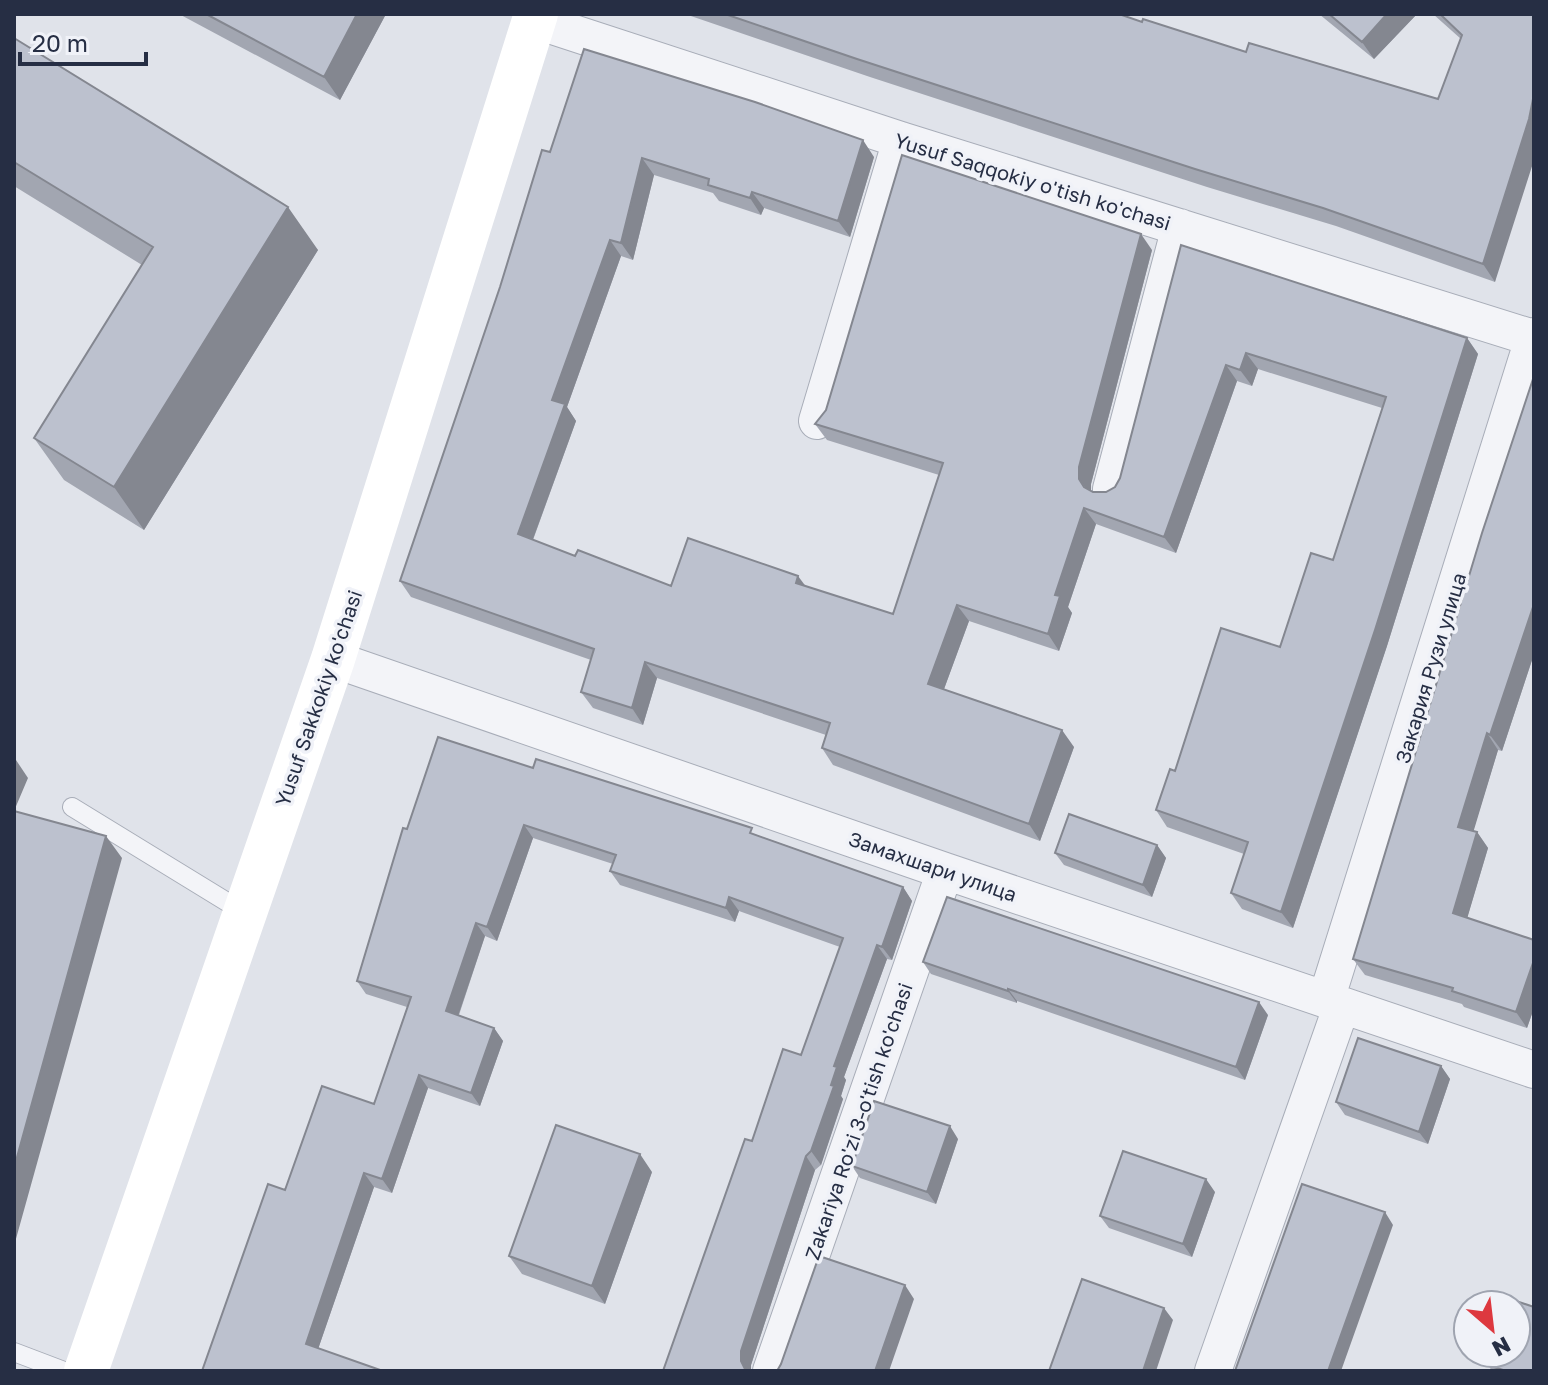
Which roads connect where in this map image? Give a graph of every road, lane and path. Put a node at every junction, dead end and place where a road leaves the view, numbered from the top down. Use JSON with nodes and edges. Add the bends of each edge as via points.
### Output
{"nodes":[{"id":1,"x":536,"y":16,"type":"edge"},
{"id":2,"x":901,"y":140,"type":"junction"},
{"id":3,"x":1180,"y":227,"type":"junction"},
{"id":4,"x":1534,"y":337,"type":"edge"},
{"id":5,"x":817,"y":421,"type":"edge"},
{"id":6,"x":1111,"y":489,"type":"edge"},
{"id":7,"x":333,"y":659,"type":"junction"},
{"id":8,"x":72,"y":807,"type":"dead end"},
{"id":9,"x":945,"y":871,"type":"junction"},
{"id":10,"x":245,"y":913,"type":"junction"},
{"id":11,"x":1334,"y":1003,"type":"junction"},
{"id":12,"x":1534,"y":1070,"type":"edge"},
{"id":13,"x":14,"y":1352,"type":"edge"},
{"id":14,"x":64,"y":1371,"type":"edge"},
{"id":15,"x":86,"y":1371,"type":"edge"},
{"id":16,"x":771,"y":1371,"type":"edge"},
{"id":17,"x":1213,"y":1371,"type":"edge"}],
"edges":[{"from":1,"to":2,"type":"street","name":"Yusuf Saqqokiy o'tish ko'chasi"},
{"from":1,"to":7,"type":"main road","name":"Yusuf Sakkokiy ko'chasi"},
{"from":2,"to":3,"type":"street","name":"Yusuf Saqqokiy o'tish ko'chasi"},
{"from":2,"to":5,"type":"street"},
{"from":3,"to":4,"type":"street","name":"Yusuf Saqqokiy o'tish ko'chasi"},
{"from":3,"to":6,"type":"street"},
{"from":4,"to":11,"type":"street","name":"Закария Рузи улица"},
{"from":7,"to":9,"type":"street","name":"Замахшари улица"},
{"from":7,"to":10,"type":"main road","name":"Yusuf Sakkokiy ko'chasi"},
{"from":8,"to":10,"type":"lane"},
{"from":9,"to":11,"type":"street","name":"Замахшари улица"},
{"from":9,"to":16,"type":"street","name":"Zakariya Ro'zi 3-o'tish ko'chasi"},
{"from":10,"to":15,"type":"main road","name":"Yusuf Sakkokiy ko'chasi"},
{"from":11,"to":12,"type":"street","name":"Замахшари улица"},
{"from":11,"to":17,"type":"street","name":"Закария Рузи улица"},
{"from":13,"to":14,"type":"lane"}]}
